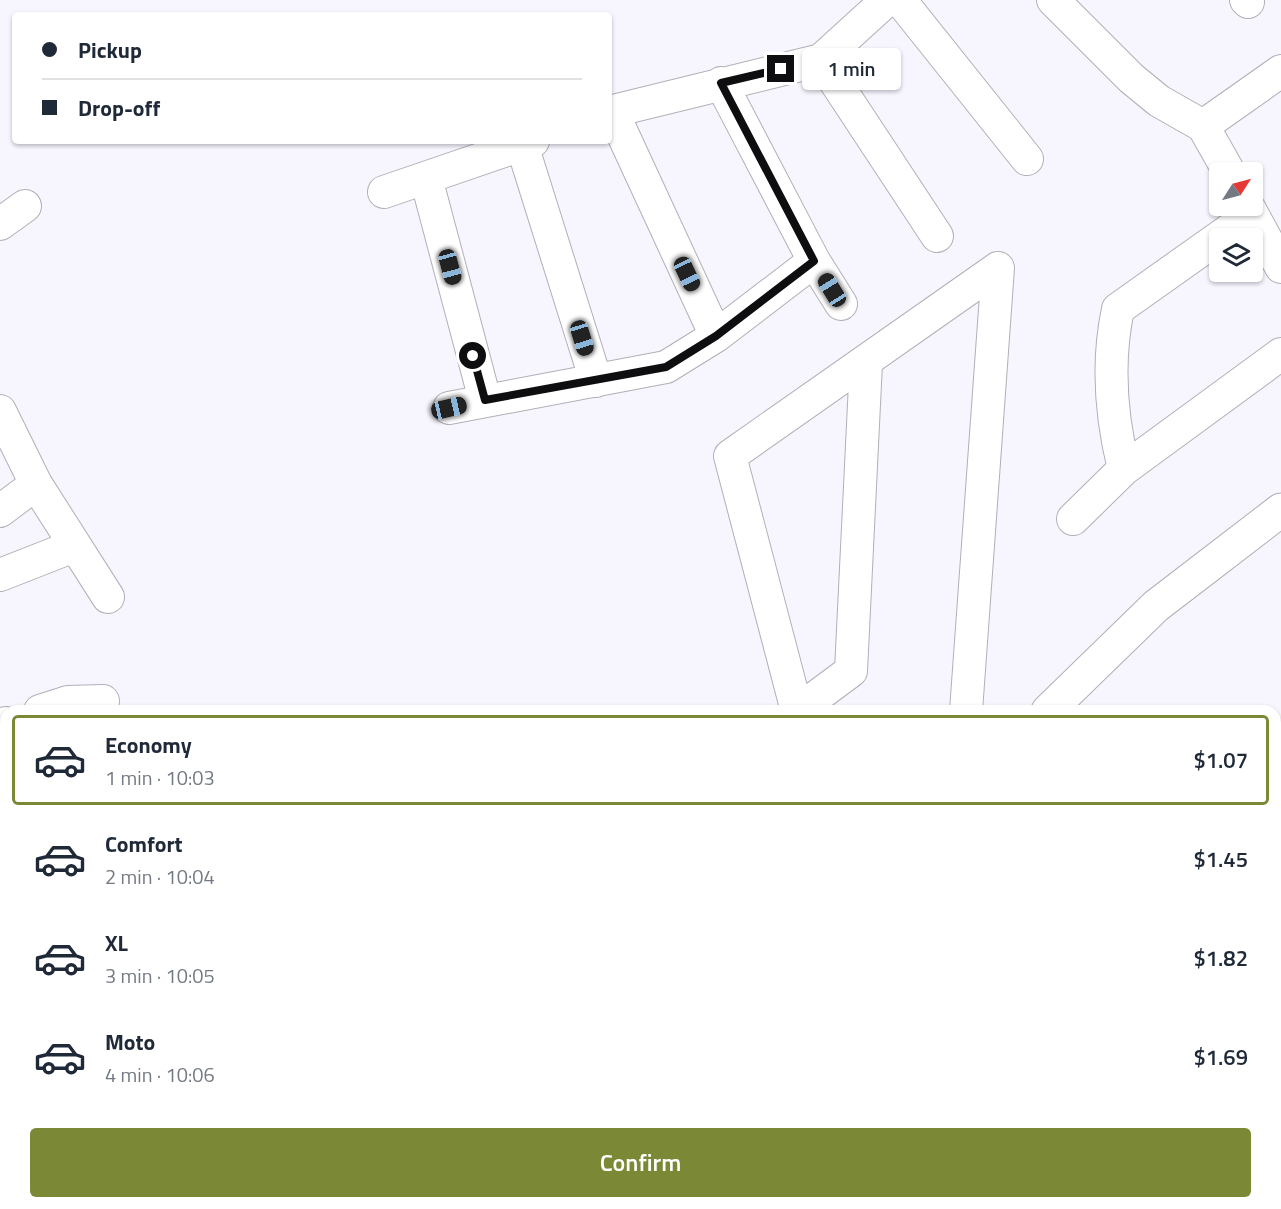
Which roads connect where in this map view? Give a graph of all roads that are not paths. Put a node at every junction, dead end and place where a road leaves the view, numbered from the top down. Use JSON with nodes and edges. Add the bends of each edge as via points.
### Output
{"nodes":[{"id":1,"x":887,"y":0,"type":"edge"},
{"id":2,"x":900,"y":0,"type":"edge"},
{"id":3,"x":1053,"y":0,"type":"edge"},
{"id":4,"x":821,"y":60,"type":"junction"},
{"id":5,"x":1281,"y":71,"type":"edge"},
{"id":6,"x":721,"y":83,"type":"junction"},
{"id":7,"x":612,"y":111,"type":"edge"},
{"id":8,"x":612,"y":116,"type":"edge"},
{"id":9,"x":1203,"y":126,"type":"junction"},
{"id":10,"x":525,"y":144,"type":"edge"},
{"id":11,"x":528,"y":144,"type":"edge"},
{"id":12,"x":1027,"y":159,"type":"dead end"},
{"id":13,"x":1223,"y":162,"type":"edge"},
{"id":14,"x":426,"y":178,"type":"junction"},
{"id":15,"x":384,"y":192,"type":"dead end"},
{"id":16,"x":26,"y":206,"type":"dead end"},
{"id":17,"x":1242,"y":216,"type":"edge"},
{"id":18,"x":1253,"y":216,"type":"edge"},
{"id":19,"x":0,"y":224,"type":"edge"},
{"id":20,"x":937,"y":236,"type":"dead end"},
{"id":21,"x":814,"y":261,"type":"junction"},
{"id":22,"x":1281,"y":267,"type":"edge"},
{"id":23,"x":841,"y":304,"type":"dead end"},
{"id":24,"x":716,"y":336,"type":"junction"},
{"id":25,"x":1281,"y":354,"type":"edge"},
{"id":26,"x":866,"y":363,"type":"junction"},
{"id":27,"x":596,"y":381,"type":"junction"},
{"id":28,"x":485,"y":400,"type":"junction"},
{"id":29,"x":449,"y":408,"type":"dead end"},
{"id":30,"x":0,"y":411,"type":"edge"},
{"id":31,"x":1124,"y":469,"type":"junction"},
{"id":32,"x":36,"y":484,"type":"junction"},
{"id":33,"x":1281,"y":510,"type":"edge"},
{"id":34,"x":0,"y":511,"type":"edge"},
{"id":35,"x":1073,"y":519,"type":"dead end"},
{"id":36,"x":74,"y":546,"type":"junction"},
{"id":37,"x":0,"y":575,"type":"edge"},
{"id":38,"x":108,"y":597,"type":"dead end"},
{"id":39,"x":103,"y":701,"type":"dead end"},
{"id":40,"x":59,"y":705,"type":"edge"},
{"id":41,"x":795,"y":705,"type":"edge"},
{"id":42,"x":805,"y":705,"type":"edge"},
{"id":43,"x":966,"y":705,"type":"edge"},
{"id":44,"x":1054,"y":705,"type":"edge"}],
"edges":[{"from":1,"to":4,"type":"street"},
{"from":2,"to":12,"type":"street"},
{"from":3,"to":9,"type":"street","via":[[1159,101]]},
{"from":4,"to":6,"type":"street"},
{"from":4,"to":20,"type":"street"},
{"from":5,"to":9,"type":"street"},
{"from":6,"to":7,"type":"street"},
{"from":6,"to":21,"type":"street"},
{"from":8,"to":24,"type":"street"},
{"from":9,"to":13,"type":"street"},
{"from":10,"to":14,"type":"street"},
{"from":11,"to":27,"type":"street"},
{"from":14,"to":15,"type":"street"},
{"from":14,"to":28,"type":"street"},
{"from":16,"to":19,"type":"street"},
{"from":17,"to":31,"type":"street","via":[[1118,309],[1112,338],[1114,430]]},
{"from":18,"to":22,"type":"street"},
{"from":21,"to":23,"type":"street"},
{"from":21,"to":24,"type":"street"},
{"from":24,"to":27,"type":"street","via":[[666,367]]},
{"from":25,"to":31,"type":"street"},
{"from":26,"to":41,"type":"street","via":[[730,456]]},
{"from":26,"to":42,"type":"street","via":[[851,671]]},
{"from":26,"to":43,"type":"street","via":[[998,268]]},
{"from":27,"to":28,"type":"street"},
{"from":28,"to":29,"type":"street"},
{"from":30,"to":32,"type":"street"},
{"from":31,"to":35,"type":"street"},
{"from":32,"to":34,"type":"street"},
{"from":32,"to":36,"type":"street"},
{"from":33,"to":44,"type":"street","via":[[1156,606]]},
{"from":36,"to":37,"type":"street"},
{"from":36,"to":38,"type":"street"},
{"from":39,"to":40,"type":"street"}]}
